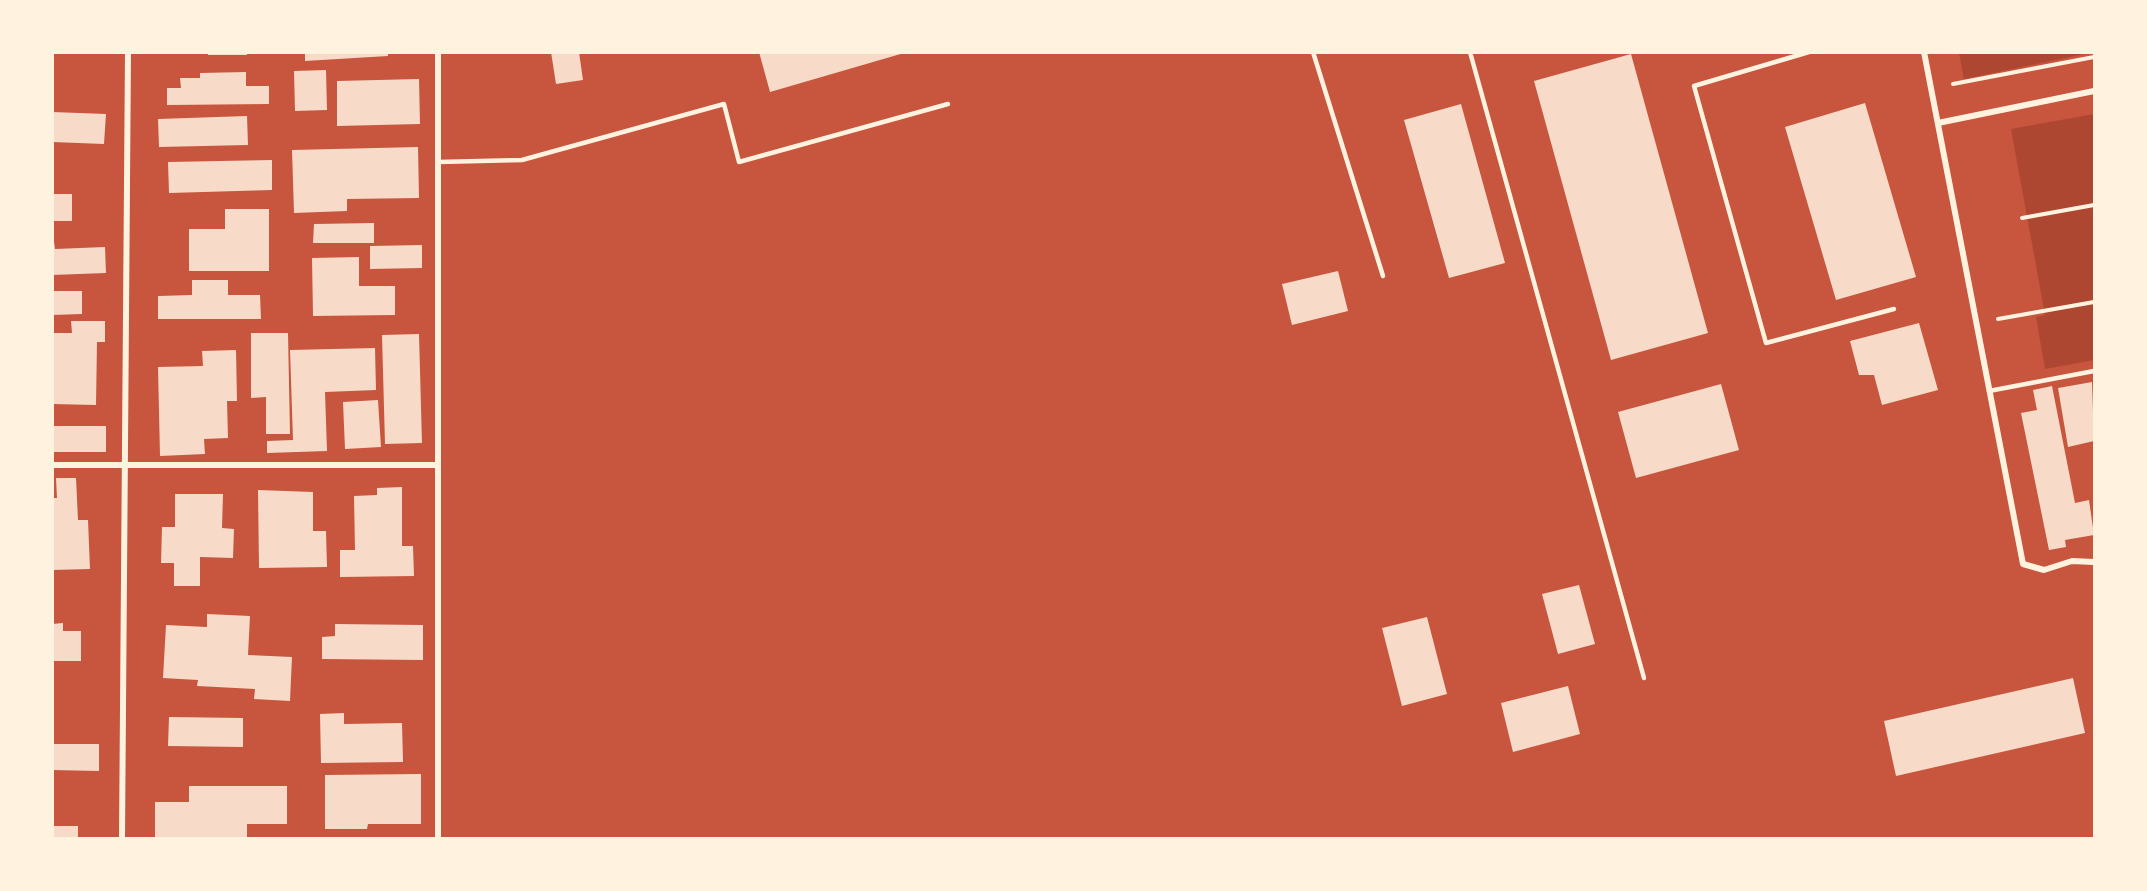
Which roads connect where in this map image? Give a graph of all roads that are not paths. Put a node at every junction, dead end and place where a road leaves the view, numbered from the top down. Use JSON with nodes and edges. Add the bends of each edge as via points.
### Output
{"nodes":[{"id":1,"x":128,"y":52,"type":"edge"},
{"id":2,"x":438,"y":52,"type":"edge"},
{"id":3,"x":1313,"y":52,"type":"edge"},
{"id":4,"x":1470,"y":52,"type":"edge"},
{"id":5,"x":1809,"y":52,"type":"edge"},
{"id":6,"x":1924,"y":52,"type":"edge"},
{"id":7,"x":2094,"y":91,"type":"edge"},
{"id":8,"x":948,"y":104,"type":"dead end"},
{"id":9,"x":1938,"y":123,"type":"junction"},
{"id":10,"x":438,"y":162,"type":"junction"},
{"id":11,"x":1383,"y":276,"type":"dead end"},
{"id":12,"x":1894,"y":309,"type":"dead end"},
{"id":13,"x":2094,"y":371,"type":"edge"},
{"id":14,"x":1989,"y":391,"type":"junction"},
{"id":15,"x":52,"y":465,"type":"edge"},
{"id":16,"x":125,"y":465,"type":"junction"},
{"id":17,"x":438,"y":465,"type":"junction"},
{"id":18,"x":2094,"y":562,"type":"edge"},
{"id":19,"x":1644,"y":678,"type":"dead end"},
{"id":20,"x":122,"y":838,"type":"edge"},
{"id":21,"x":438,"y":838,"type":"edge"}],
"edges":[{"from":1,"to":16,"type":"street"},
{"from":2,"to":10,"type":"street"},
{"from":3,"to":11,"type":"lane"},
{"from":4,"to":19,"type":"lane"},
{"from":5,"to":12,"type":"lane","via":[[1694,86],[1766,343]]},
{"from":6,"to":9,"type":"street"},
{"from":7,"to":9,"type":"street"},
{"from":8,"to":10,"type":"lane","via":[[739,162],[724,104],[522,160]]},
{"from":9,"to":14,"type":"street"},
{"from":10,"to":17,"type":"street"},
{"from":13,"to":14,"type":"lane"},
{"from":14,"to":18,"type":"street","via":[[2023,564],[2044,570],[2072,561]]},
{"from":15,"to":16,"type":"street"},
{"from":16,"to":17,"type":"street"},
{"from":16,"to":20,"type":"street"},
{"from":17,"to":21,"type":"street"}]}
